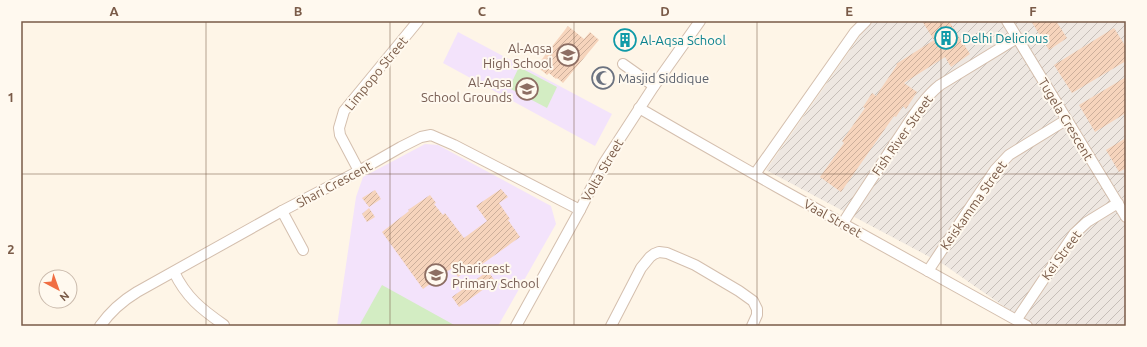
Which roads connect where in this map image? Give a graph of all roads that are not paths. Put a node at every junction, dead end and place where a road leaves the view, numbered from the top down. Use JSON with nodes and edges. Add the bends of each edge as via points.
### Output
{"nodes":[{"id":1,"x":418,"y":21,"type":"edge"},
{"id":2,"x":700,"y":21,"type":"edge"},
{"id":3,"x":866,"y":21,"type":"edge"},
{"id":4,"x":1007,"y":21,"type":"edge"},
{"id":5,"x":1017,"y":38,"type":"junction"},
{"id":6,"x":623,"y":64,"type":"dead end"},
{"id":7,"x":654,"y":86,"type":"junction"},
{"id":8,"x":639,"y":108,"type":"junction"},
{"id":9,"x":1066,"y":120,"type":"junction"},
{"id":10,"x":360,"y":171,"type":"junction"},
{"id":11,"x":755,"y":174,"type":"junction"},
{"id":12,"x":1118,"y":203,"type":"junction"},
{"id":13,"x":580,"y":210,"type":"junction"},
{"id":14,"x":282,"y":211,"type":"junction"},
{"id":15,"x":1126,"y":217,"type":"edge"},
{"id":16,"x":843,"y":223,"type":"junction"},
{"id":17,"x":303,"y":250,"type":"dead end"},
{"id":18,"x":928,"y":271,"type":"junction"},
{"id":19,"x":174,"y":272,"type":"junction"},
{"id":20,"x":1017,"y":319,"type":"junction"},
{"id":21,"x":224,"y":325,"type":"dead end"},
{"id":22,"x":100,"y":326,"type":"edge"},
{"id":23,"x":516,"y":326,"type":"edge"},
{"id":24,"x":611,"y":326,"type":"edge"},
{"id":25,"x":752,"y":326,"type":"edge"},
{"id":26,"x":1027,"y":326,"type":"edge"}],
"edges":[{"from":1,"to":10,"type":"street","name":"Limpopo Street","via":[[344,111],[339,128],[340,135]]},
{"from":2,"to":7,"type":"street","name":"Volta Street"},
{"from":3,"to":11,"type":"street"},
{"from":4,"to":5,"type":"street","name":"Tugela Crescent"},
{"from":5,"to":9,"type":"street","name":"Tugela Crescent"},
{"from":5,"to":16,"type":"street","name":"Fish River Street","via":[[931,92]]},
{"from":6,"to":7,"type":"street"},
{"from":7,"to":8,"type":"street","name":"Volta Street"},
{"from":8,"to":11,"type":"street","name":"Vaal Street"},
{"from":8,"to":13,"type":"street","name":"Volta Street","via":[[604,163]]},
{"from":9,"to":12,"type":"street","name":"Tugela Crescent"},
{"from":9,"to":18,"type":"street","name":"Keiskamma Street","via":[[1001,162]]},
{"from":10,"to":13,"type":"street","name":"Shari Crescent","via":[[401,146],[431,135]]},
{"from":10,"to":14,"type":"street","name":"Shari Crescent"},
{"from":11,"to":16,"type":"street","name":"Vaal Street"},
{"from":12,"to":15,"type":"street","name":"Tugela Crescent"},
{"from":12,"to":20,"type":"street","name":"Kei Street","via":[[1087,222],[1074,234]]},
{"from":13,"to":23,"type":"street","name":"Volta Street"},
{"from":14,"to":17,"type":"street"},
{"from":14,"to":19,"type":"street","name":"Shari Crescent"},
{"from":16,"to":18,"type":"street","name":"Vaal Street"},
{"from":18,"to":20,"type":"street","name":"Vaal Street"},
{"from":19,"to":21,"type":"street","via":[[180,284],[198,306]]},
{"from":19,"to":22,"type":"street","name":"Shari Crescent","via":[[124,300]]},
{"from":20,"to":26,"type":"street","name":"Vaal Street"},
{"from":24,"to":25,"type":"street","via":[[645,262],[654,254],[662,252],[695,265],[753,301],[757,315]]}]}
